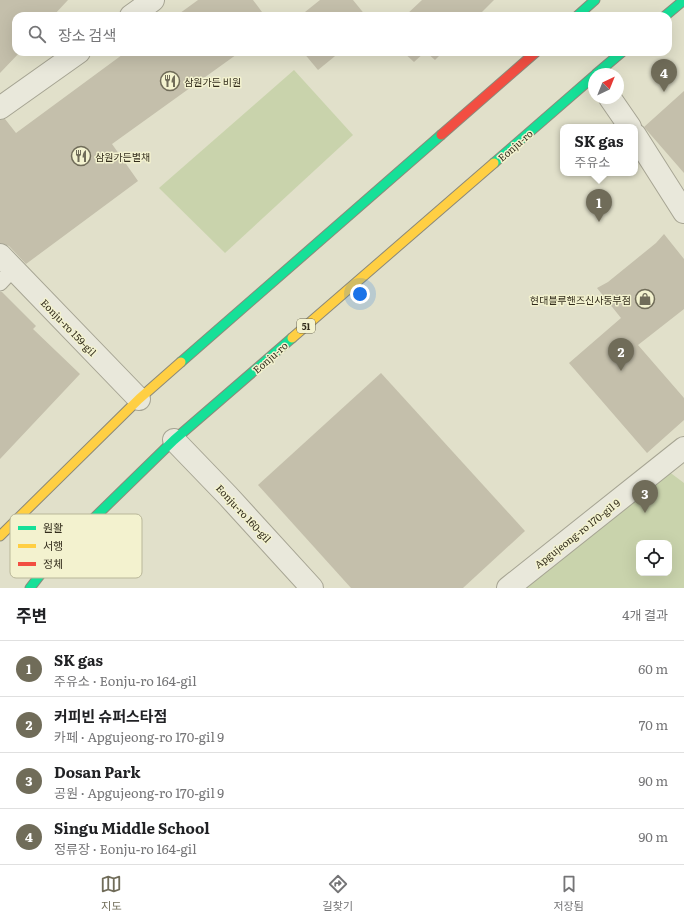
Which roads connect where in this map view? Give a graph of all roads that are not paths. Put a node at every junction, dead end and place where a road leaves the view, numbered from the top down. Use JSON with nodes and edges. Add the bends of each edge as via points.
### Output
{"nodes":[{"id":1,"x":154,"y":0,"type":"edge"},
{"id":2,"x":595,"y":0,"type":"edge"},
{"id":3,"x":684,"y":0,"type":"edge"},
{"id":4,"x":137,"y":12,"type":"edge"},
{"id":5,"x":582,"y":12,"type":"edge"},
{"id":6,"x":670,"y":12,"type":"edge"},
{"id":7,"x":74,"y":56,"type":"edge"},
{"id":8,"x":531,"y":56,"type":"edge"},
{"id":9,"x":617,"y":56,"type":"edge"},
{"id":10,"x":603,"y":68,"type":"edge"},
{"id":11,"x":588,"y":81,"type":"edge"},
{"id":12,"x":614,"y":104,"type":"edge"},
{"id":13,"x":0,"y":108,"type":"edge"},
{"id":14,"x":628,"y":124,"type":"edge"},
{"id":15,"x":638,"y":140,"type":"edge"},
{"id":16,"x":684,"y":212,"type":"edge"},
{"id":17,"x":4,"y":269,"type":"edge"},
{"id":18,"x":139,"y":399,"type":"junction"},
{"id":19,"x":174,"y":440,"type":"junction"},
{"id":20,"x":684,"y":448,"type":"edge"},
{"id":21,"x":20,"y":514,"type":"edge"},
{"id":22,"x":98,"y":514,"type":"edge"},
{"id":23,"x":10,"y":523,"type":"edge"},
{"id":24,"x":1,"y":532,"type":"edge"},
{"id":25,"x":38,"y":578,"type":"edge"},
{"id":26,"x":30,"y":588,"type":"edge"},
{"id":27,"x":312,"y":588,"type":"edge"},
{"id":28,"x":508,"y":588,"type":"edge"}],
"edges":[{"from":1,"to":4,"type":"street"},
{"from":2,"to":5,"type":"main road"},
{"from":3,"to":6,"type":"main road"},
{"from":7,"to":13,"type":"street"},
{"from":8,"to":18,"type":"main road"},
{"from":9,"to":10,"type":"main road","name":"Eonju-ro","number":"51"},
{"from":11,"to":19,"type":"main road","name":"Eonju-ro","number":"51"},
{"from":12,"to":14,"type":"street"},
{"from":15,"to":16,"type":"street"},
{"from":17,"to":18,"type":"street","name":"Eonju-ro 159-gil"},
{"from":18,"to":21,"type":"main road"},
{"from":19,"to":22,"type":"main road","name":"Eonju-ro","number":"51"},
{"from":19,"to":27,"type":"street","name":"Eonju-ro 160-gil"},
{"from":20,"to":28,"type":"street","name":"Apgujeong-ro 170-gil 9"},
{"from":23,"to":24,"type":"main road"},
{"from":25,"to":26,"type":"main road","name":"Eonju-ro","number":"51"}]}
